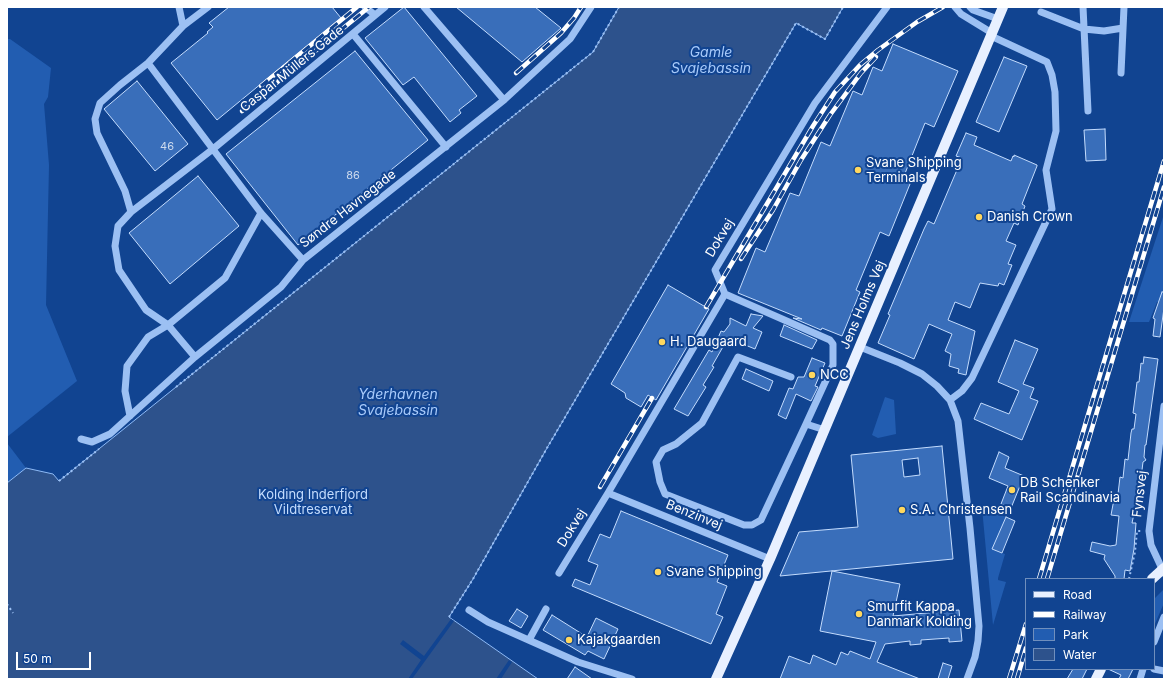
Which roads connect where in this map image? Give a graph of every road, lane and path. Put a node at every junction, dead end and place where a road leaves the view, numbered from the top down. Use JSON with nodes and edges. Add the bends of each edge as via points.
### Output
{"nodes":[{"id":1,"x":180,"y":7,"type":"edge"},
{"id":2,"x":208,"y":7,"type":"edge"},
{"id":3,"x":365,"y":7,"type":"edge"},
{"id":4,"x":385,"y":7,"type":"edge"},
{"id":5,"x":424,"y":7,"type":"edge"},
{"id":6,"x":591,"y":7,"type":"edge"},
{"id":7,"x":619,"y":7,"type":"edge"},
{"id":8,"x":843,"y":7,"type":"edge"},
{"id":9,"x":887,"y":7,"type":"edge"},
{"id":10,"x":955,"y":7,"type":"edge"},
{"id":11,"x":970,"y":7,"type":"edge"},
{"id":12,"x":1003,"y":7,"type":"edge"},
{"id":13,"x":1083,"y":7,"type":"edge"},
{"id":14,"x":1124,"y":7,"type":"edge"},
{"id":15,"x":1041,"y":12,"type":"dead end"},
{"id":16,"x":375,"y":15,"type":"junction"},
{"id":17,"x":998,"y":19,"type":"junction"},
{"id":18,"x":183,"y":26,"type":"junction"},
{"id":19,"x":1123,"y":28,"type":"junction"},
{"id":20,"x":1084,"y":29,"type":"junction"},
{"id":21,"x":354,"y":34,"type":"junction"},
{"id":22,"x":991,"y":34,"type":"junction"},
{"id":23,"x":148,"y":63,"type":"junction"},
{"id":24,"x":1121,"y":73,"type":"dead end"},
{"id":25,"x":504,"y":100,"type":"junction"},
{"id":26,"x":1088,"y":111,"type":"dead end"},
{"id":27,"x":446,"y":147,"type":"junction"},
{"id":28,"x":213,"y":148,"type":"junction"},
{"id":29,"x":131,"y":212,"type":"junction"},
{"id":30,"x":261,"y":213,"type":"junction"},
{"id":31,"x":303,"y":260,"type":"junction"},
{"id":32,"x":725,"y":294,"type":"junction"},
{"id":33,"x":168,"y":325,"type":"junction"},
{"id":34,"x":860,"y":348,"type":"junction"},
{"id":35,"x":195,"y":357,"type":"junction"},
{"id":36,"x":791,"y":377,"type":"dead end"},
{"id":37,"x":176,"y":387,"type":"dead end"},
{"id":38,"x":950,"y":400,"type":"junction"},
{"id":39,"x":1164,"y":406,"type":"edge"},
{"id":40,"x":130,"y":416,"type":"junction"},
{"id":41,"x":806,"y":424,"type":"junction"},
{"id":42,"x":825,"y":430,"type":"junction"},
{"id":43,"x":80,"y":439,"type":"dead end"},
{"id":44,"x":102,"y":446,"type":"dead end"},
{"id":45,"x":59,"y":481,"type":"dead end"},
{"id":46,"x":608,"y":493,"type":"junction"},
{"id":47,"x":1149,"y":531,"type":"junction"},
{"id":48,"x":770,"y":559,"type":"junction"},
{"id":49,"x":1163,"y":570,"type":"edge"},
{"id":50,"x":559,"y":573,"type":"dead end"},
{"id":51,"x":1129,"y":578,"type":"edge"},
{"id":52,"x":1153,"y":578,"type":"edge"},
{"id":53,"x":7,"y":604,"type":"edge"},
{"id":54,"x":546,"y":609,"type":"dead end"},
{"id":55,"x":469,"y":610,"type":"dead end"},
{"id":56,"x":13,"y":612,"type":"dead end"},
{"id":57,"x":449,"y":617,"type":"dead end"},
{"id":58,"x":1164,"y":617,"type":"edge"},
{"id":59,"x":529,"y":640,"type":"junction"},
{"id":60,"x":1155,"y":640,"type":"edge"},
{"id":61,"x":1100,"y":670,"type":"edge"},
{"id":62,"x":632,"y":679,"type":"edge"},
{"id":63,"x":716,"y":679,"type":"edge"},
{"id":64,"x":967,"y":679,"type":"edge"},
{"id":65,"x":1096,"y":679,"type":"edge"}],
"edges":[{"from":1,"to":18,"type":"street"},
{"from":2,"to":18,"type":"street"},
{"from":3,"to":16,"type":"street"},
{"from":4,"to":16,"type":"street","name":"Caspar Müllers Gade"},
{"from":5,"to":25,"type":"street"},
{"from":6,"to":25,"type":"street","name":"Søndre Havnegade","via":[[570,39]]},
{"from":7,"to":37,"type":"path","via":[[593,52]]},
{"from":8,"to":57,"type":"path","via":[[825,39],[796,23]]},
{"from":9,"to":32,"type":"street","name":"Dokvej","via":[[815,103],[715,270]]},
{"from":10,"to":22,"type":"street"},
{"from":11,"to":17,"type":"street"},
{"from":12,"to":17,"type":"main road","name":"Jens Holms Vej"},
{"from":13,"to":20,"type":"street"},
{"from":14,"to":19,"type":"street"},
{"from":15,"to":20,"type":"street"},
{"from":16,"to":21,"type":"street","name":"Caspar Müllers Gade"},
{"from":17,"to":22,"type":"main road","name":"Jens Holms Vej"},
{"from":18,"to":23,"type":"street"},
{"from":19,"to":20,"type":"street","via":[[1104,31]]},
{"from":19,"to":24,"type":"street"},
{"from":20,"to":26,"type":"street"},
{"from":21,"to":27,"type":"street"},
{"from":21,"to":28,"type":"street","name":"Caspar Müllers Gade"},
{"from":22,"to":34,"type":"main road","name":"Jens Holms Vej"},
{"from":22,"to":38,"type":"street","via":[[1047,62],[1052,75],[1056,131],[1046,170],[1052,209],[972,378],[962,391]]},
{"from":23,"to":28,"type":"street","name":"Søndre Havnegade"},
{"from":23,"to":29,"type":"street","via":[[100,103],[95,119],[97,133],[125,191]]},
{"from":25,"to":27,"type":"street","name":"Søndre Havnegade"},
{"from":27,"to":31,"type":"street","name":"Søndre Havnegade"},
{"from":28,"to":29,"type":"street","name":"Caspar Müllers Gade"},
{"from":28,"to":30,"type":"street","name":"Søndre Havnegade"},
{"from":29,"to":33,"type":"street","name":"Caspar Müllers Gade","via":[[118,226],[115,246],[119,270],[146,310]]},
{"from":30,"to":31,"type":"street","name":"Søndre Havnegade"},
{"from":30,"to":33,"type":"street","via":[[225,278]]},
{"from":31,"to":35,"type":"street","via":[[281,287]]},
{"from":32,"to":41,"type":"street","via":[[830,340],[833,344],[833,365]]},
{"from":32,"to":46,"type":"street","name":"Dokvej"},
{"from":33,"to":35,"type":"street","name":"Caspar Müllers Gade"},
{"from":33,"to":40,"type":"street","via":[[148,337],[127,366],[125,391]]},
{"from":34,"to":38,"type":"street","via":[[922,374]]},
{"from":34,"to":42,"type":"main road","name":"Jens Holms Vej"},
{"from":35,"to":40,"type":"street"},
{"from":36,"to":41,"type":"street","via":[[738,357],[702,423],[676,444],[663,450],[656,462],[665,494],[744,526],[752,525],[761,520]]},
{"from":38,"to":64,"type":"street","via":[[959,428],[979,626],[975,656]]},
{"from":39,"to":47,"type":"street","name":"Fynsvej"},
{"from":40,"to":43,"type":"street","via":[[110,434],[92,442]]},
{"from":41,"to":42,"type":"street"},
{"from":42,"to":48,"type":"main road","name":"Jens Holms Vej"},
{"from":44,"to":45,"type":"path"},
{"from":46,"to":48,"type":"street","name":"Benzinvej"},
{"from":46,"to":50,"type":"street","name":"Dokvej"},
{"from":47,"to":49,"type":"street","name":"Fynsvej","via":[[1151,545]]},
{"from":47,"to":51,"type":"path","via":[[1137,531]]},
{"from":48,"to":63,"type":"main road","name":"Jens Holms Vej"},
{"from":49,"to":52,"type":"main road","name":"Fynsvej"},
{"from":53,"to":56,"type":"path"},
{"from":54,"to":59,"type":"street"},
{"from":55,"to":59,"type":"street","via":[[488,622]]},
{"from":58,"to":60,"type":"street"},
{"from":59,"to":62,"type":"street","via":[[578,662]]},
{"from":61,"to":65,"type":"main road"}]}
